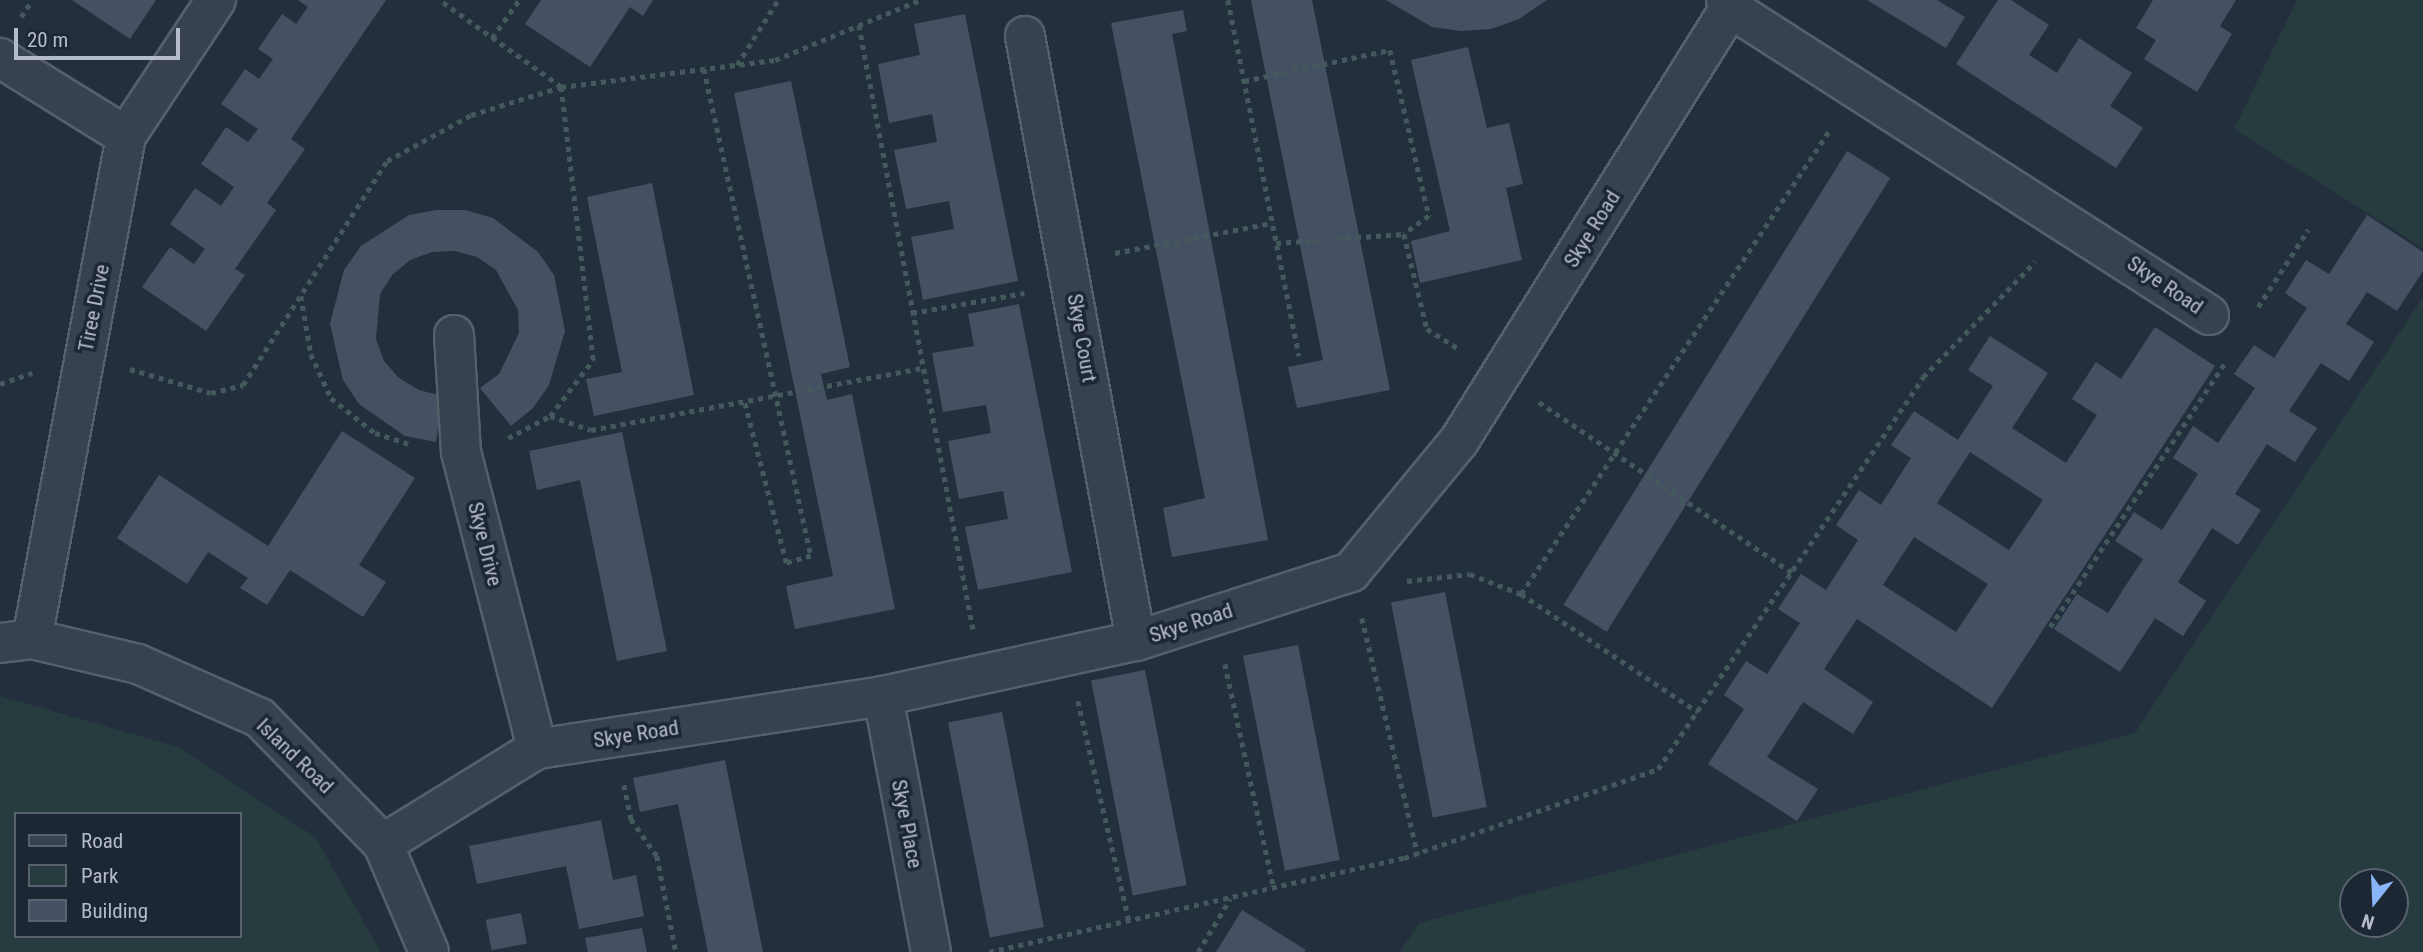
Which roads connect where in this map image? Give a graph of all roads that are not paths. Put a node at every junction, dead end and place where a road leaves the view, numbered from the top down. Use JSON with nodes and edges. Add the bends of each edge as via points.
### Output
{"nodes":[{"id":1,"x":216,"y":0,"type":"edge"},
{"id":2,"x":1728,"y":4,"type":"edge"},
{"id":3,"x":1025,"y":36,"type":"dead end"},
{"id":4,"x":0,"y":58,"type":"edge"},
{"id":5,"x":126,"y":136,"type":"junction"},
{"id":6,"x":2209,"y":315,"type":"road end"},
{"id":7,"x":454,"y":335,"type":"dead end"},
{"id":8,"x":16,"y":641,"type":"edge"},
{"id":9,"x":1136,"y":641,"type":"junction"},
{"id":10,"x":883,"y":696,"type":"junction"},
{"id":11,"x":537,"y":749,"type":"junction"},
{"id":12,"x":383,"y":844,"type":"junction"},
{"id":13,"x":429,"y":952,"type":"edge"},
{"id":14,"x":931,"y":952,"type":"edge"}],
"edges":[{"from":1,"to":5,"type":"street","name":"Tiree Drive"},
{"from":2,"to":6,"type":"street","name":"Skye Road"},
{"from":2,"to":9,"type":"street","name":"Skye Road","via":[[1459,442],[1351,572]]},
{"from":3,"to":9,"type":"street","name":"Skye Court"},
{"from":4,"to":5,"type":"street"},
{"from":5,"to":8,"type":"street","name":"Tiree Drive","via":[[85,355]]},
{"from":7,"to":11,"type":"street","name":"Skye Drive","via":[[461,452]]},
{"from":8,"to":12,"type":"street","name":"Island Road","via":[[138,664],[260,718]]},
{"from":9,"to":10,"type":"street","name":"Skye Road"},
{"from":10,"to":11,"type":"street","name":"Skye Road"},
{"from":10,"to":14,"type":"street","name":"Skye Place"},
{"from":11,"to":12,"type":"street","name":"Skye Road"},
{"from":12,"to":13,"type":"street","name":"Island Road"}]}
